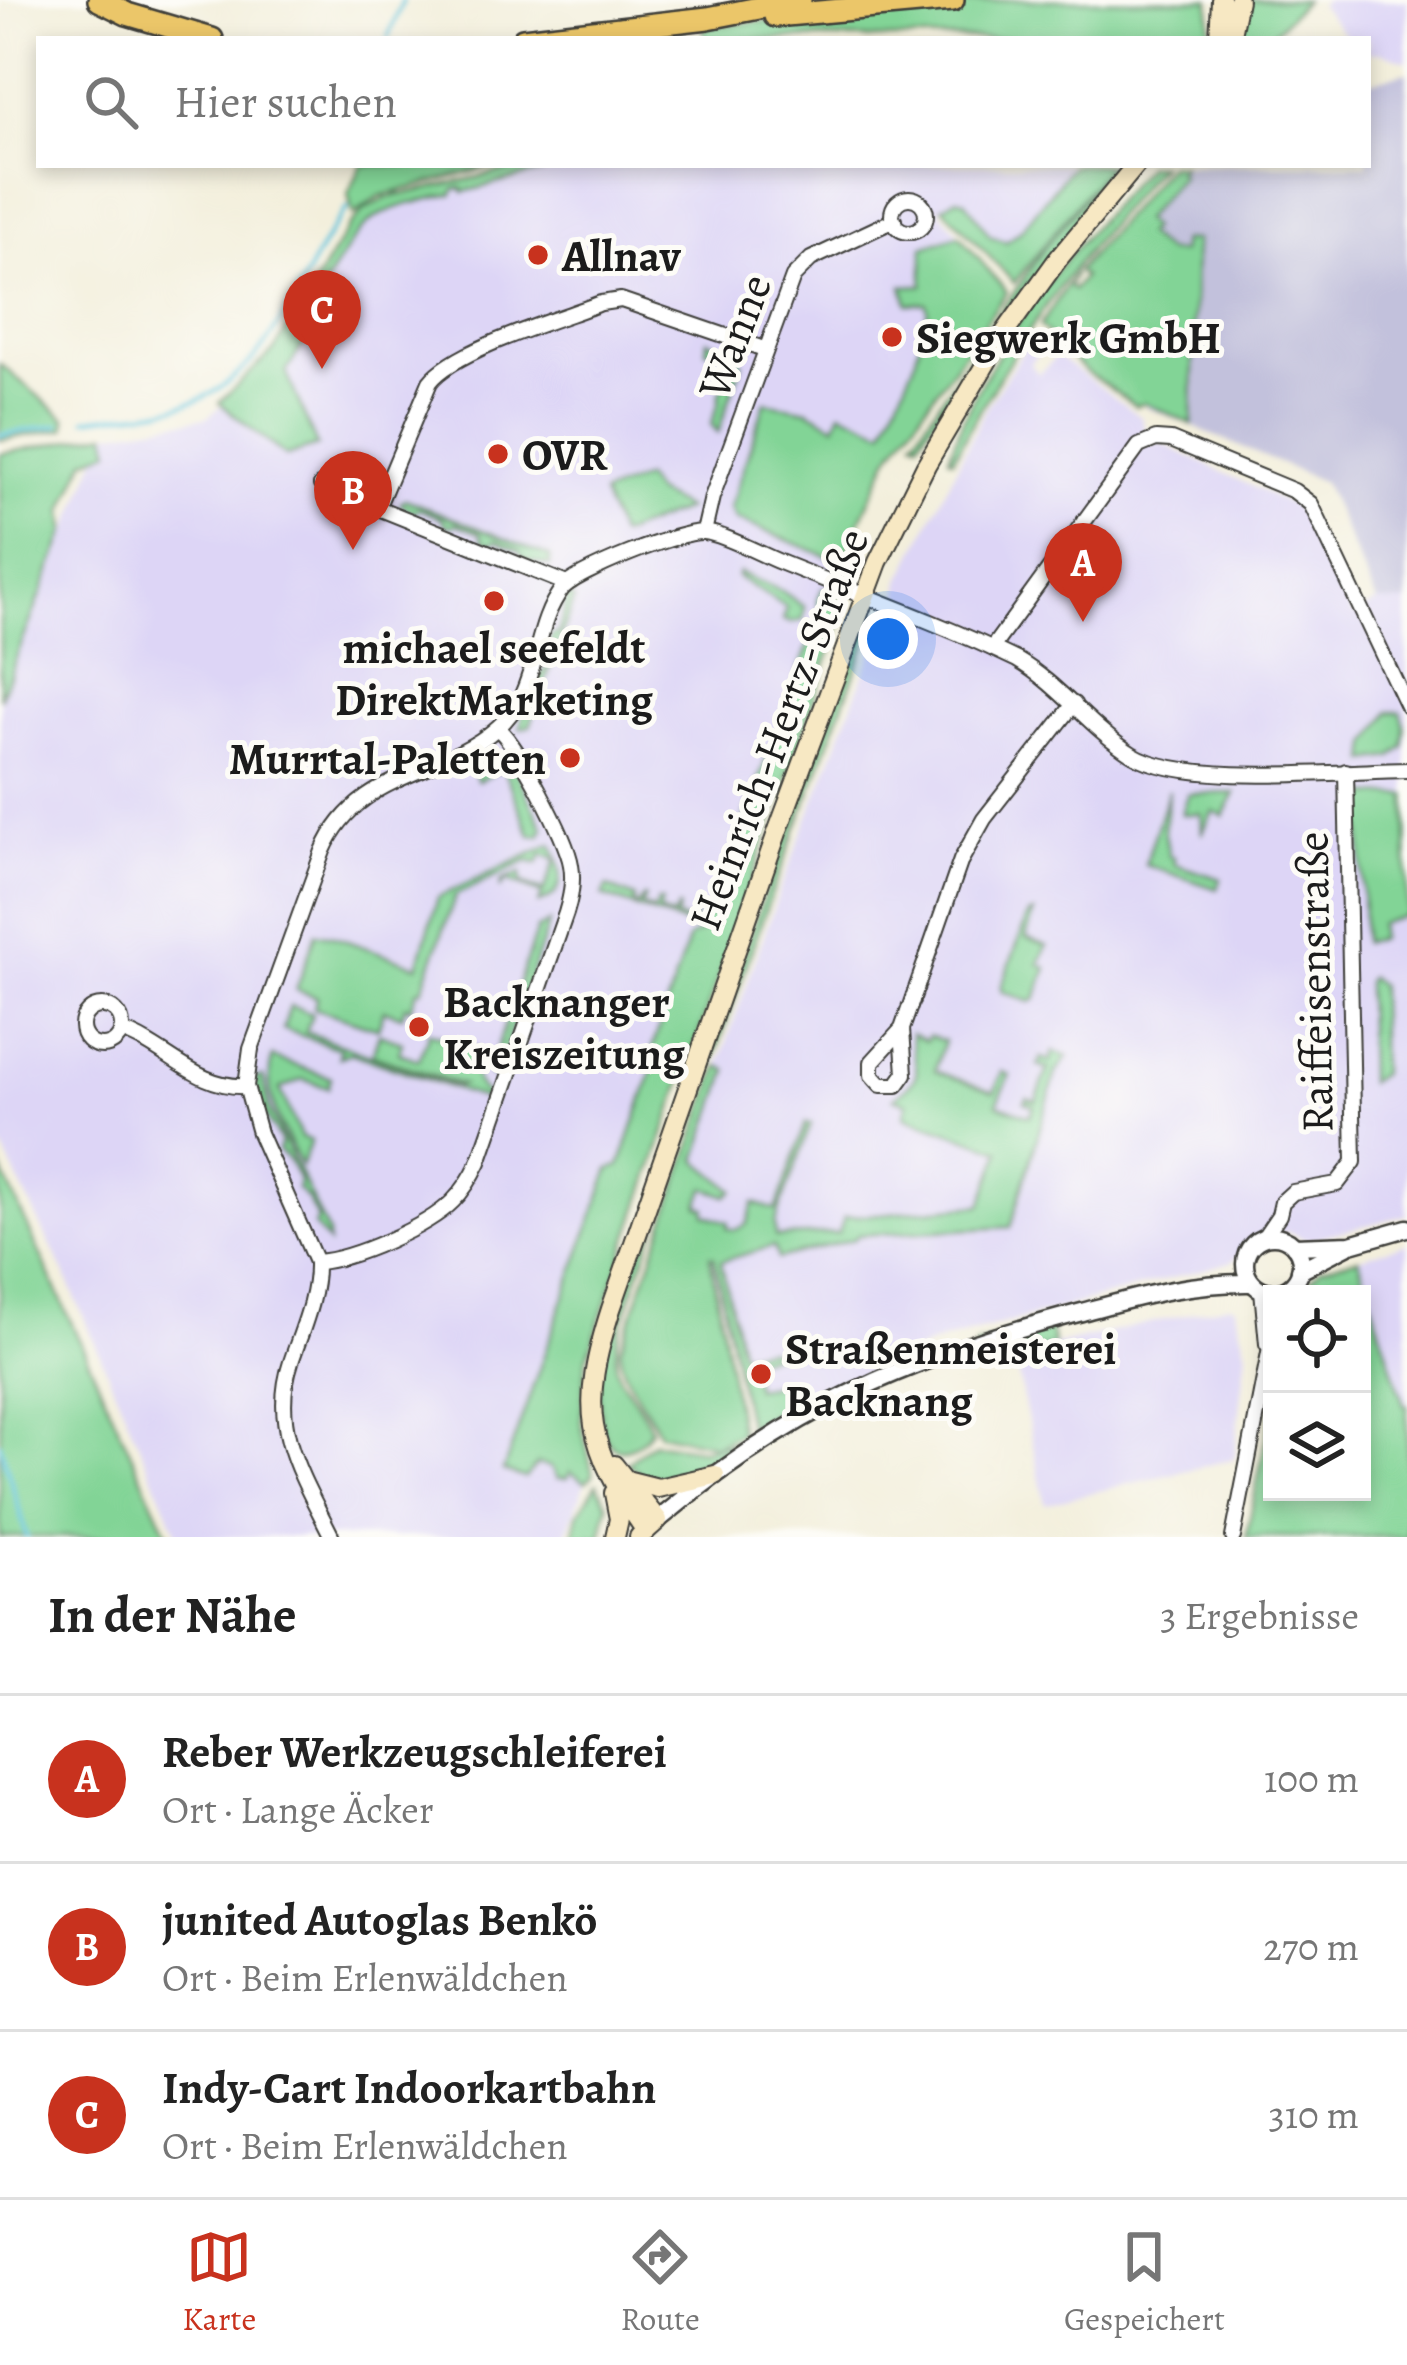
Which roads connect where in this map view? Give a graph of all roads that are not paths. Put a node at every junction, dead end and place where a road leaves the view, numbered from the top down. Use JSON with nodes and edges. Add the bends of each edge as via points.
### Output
{"nodes":[{"id":1,"x":99,"y":0,"type":"edge"},
{"id":2,"x":800,"y":0,"type":"edge"},
{"id":3,"x":953,"y":0,"type":"edge"},
{"id":4,"x":1225,"y":2,"type":"edge"},
{"id":5,"x":708,"y":18,"type":"junction"},
{"id":6,"x":202,"y":36,"type":"edge"},
{"id":7,"x":550,"y":36,"type":"edge"},
{"id":8,"x":1220,"y":36,"type":"edge"},
{"id":9,"x":1230,"y":36,"type":"edge"},
{"id":10,"x":1134,"y":168,"type":"edge"},
{"id":11,"x":894,"y":220,"type":"dead end"},
{"id":12,"x":764,"y":349,"type":"junction"},
{"id":13,"x":321,"y":485,"type":"dead end"},
{"id":14,"x":377,"y":508,"type":"junction"},
{"id":15,"x":704,"y":532,"type":"junction"},
{"id":16,"x":567,"y":584,"type":"junction"},
{"id":17,"x":864,"y":597,"type":"junction"},
{"id":18,"x":992,"y":648,"type":"junction"},
{"id":19,"x":1074,"y":704,"type":"junction"},
{"id":20,"x":1407,"y":706,"type":"edge"},
{"id":21,"x":497,"y":728,"type":"junction"},
{"id":22,"x":1407,"y":770,"type":"edge"},
{"id":23,"x":1346,"y":771,"type":"junction"},
{"id":24,"x":902,"y":1029,"type":"dead end"},
{"id":25,"x":121,"y":1031,"type":"dead end"},
{"id":26,"x":246,"y":1086,"type":"junction"},
{"id":27,"x":1280,"y":1215,"type":"junction"},
{"id":28,"x":1407,"y":1228,"type":"edge"},
{"id":29,"x":1264,"y":1238,"type":"junction"},
{"id":30,"x":1291,"y":1243,"type":"junction"},
{"id":31,"x":1351,"y":1244,"type":"junction"},
{"id":32,"x":1246,"y":1257,"type":"junction"},
{"id":33,"x":316,"y":1262,"type":"junction"},
{"id":34,"x":1300,"y":1270,"type":"junction"},
{"id":35,"x":1200,"y":1282,"type":"junction"},
{"id":36,"x":1291,"y":1285,"type":"edge"},
{"id":37,"x":1257,"y":1286,"type":"junction"},
{"id":38,"x":1263,"y":1288,"type":"edge"},
{"id":39,"x":1263,"y":1312,"type":"edge"},
{"id":40,"x":1263,"y":1380,"type":"edge"},
{"id":41,"x":596,"y":1443,"type":"junction"},
{"id":42,"x":604,"y":1466,"type":"junction"},
{"id":43,"x":715,"y":1475,"type":"junction"},
{"id":44,"x":626,"y":1480,"type":"junction"},
{"id":45,"x":648,"y":1529,"type":"edge"},
{"id":46,"x":332,"y":1537,"type":"edge"},
{"id":47,"x":615,"y":1537,"type":"edge"},
{"id":48,"x":1233,"y":1537,"type":"edge"}],
"edges":[{"from":1,"to":6,"type":"main road"},
{"from":2,"to":5,"type":"main road"},
{"from":3,"to":5,"type":"main road"},
{"from":4,"to":8,"type":"main road"},
{"from":4,"to":9,"type":"main road"},
{"from":5,"to":7,"type":"main road"},
{"from":10,"to":17,"type":"main road","name":"Heinrich-Hertz-Straße","via":[[1000,338],[926,465]]},
{"from":11,"to":12,"type":"street","name":"Wanne","via":[[802,266]]},
{"from":12,"to":14,"type":"street","via":[[615,300],[461,357],[430,382]]},
{"from":12,"to":15,"type":"street","name":"Wanne"},
{"from":13,"to":14,"type":"street"},
{"from":14,"to":16,"type":"street"},
{"from":15,"to":16,"type":"street","via":[[609,561]]},
{"from":15,"to":17,"type":"street"},
{"from":16,"to":21,"type":"street","via":[[522,694]]},
{"from":17,"to":18,"type":"street"},
{"from":17,"to":41,"type":"main road","name":"Heinrich-Hertz-Straße","via":[[602,1335],[592,1380]]},
{"from":18,"to":19,"type":"street"},
{"from":18,"to":20,"type":"street","via":[[1139,446],[1171,440],[1312,504]]},
{"from":19,"to":23,"type":"street","via":[[1126,750],[1169,769]]},
{"from":19,"to":24,"type":"street","via":[[972,838]]},
{"from":21,"to":26,"type":"street","via":[[376,790],[335,825],[256,1035]]},
{"from":21,"to":33,"type":"street","via":[[514,745],[568,854],[573,888],[566,913],[463,1191],[426,1220]]},
{"from":22,"to":23,"type":"street"},
{"from":23,"to":27,"type":"street","name":"Raiffeisenstraße","via":[[1354,1162],[1337,1184],[1293,1192]]},
{"from":25,"to":26,"type":"street","via":[[206,1081]]},
{"from":26,"to":33,"type":"street"},
{"from":27,"to":29,"type":"street","name":"Raiffeisenstraße"},
{"from":27,"to":30,"type":"street"},
{"from":28,"to":31,"type":"street"},
{"from":29,"to":30,"type":"street"},
{"from":29,"to":32,"type":"street"},
{"from":30,"to":31,"type":"street"},
{"from":30,"to":34,"type":"street"},
{"from":31,"to":34,"type":"street"},
{"from":32,"to":35,"type":"street"},
{"from":32,"to":37,"type":"street"},
{"from":33,"to":46,"type":"street","via":[[282,1418]]},
{"from":34,"to":36,"type":"street"},
{"from":35,"to":37,"type":"street"},
{"from":35,"to":43,"type":"street","via":[[917,1362],[823,1405]]},
{"from":37,"to":38,"type":"street"},
{"from":37,"to":39,"type":"street"},
{"from":40,"to":48,"type":"street"},
{"from":41,"to":42,"type":"main road","name":"Heinrich-Hertz-Straße"},
{"from":41,"to":44,"type":"main road"},
{"from":42,"to":45,"type":"main road","name":"Heinrich-Hertz-Straße"},
{"from":42,"to":47,"type":"main road","via":[[617,1505]]},
{"from":43,"to":44,"type":"main road","via":[[658,1487]]},
{"from":43,"to":45,"type":"street"},
{"from":44,"to":45,"type":"main road"}]}
